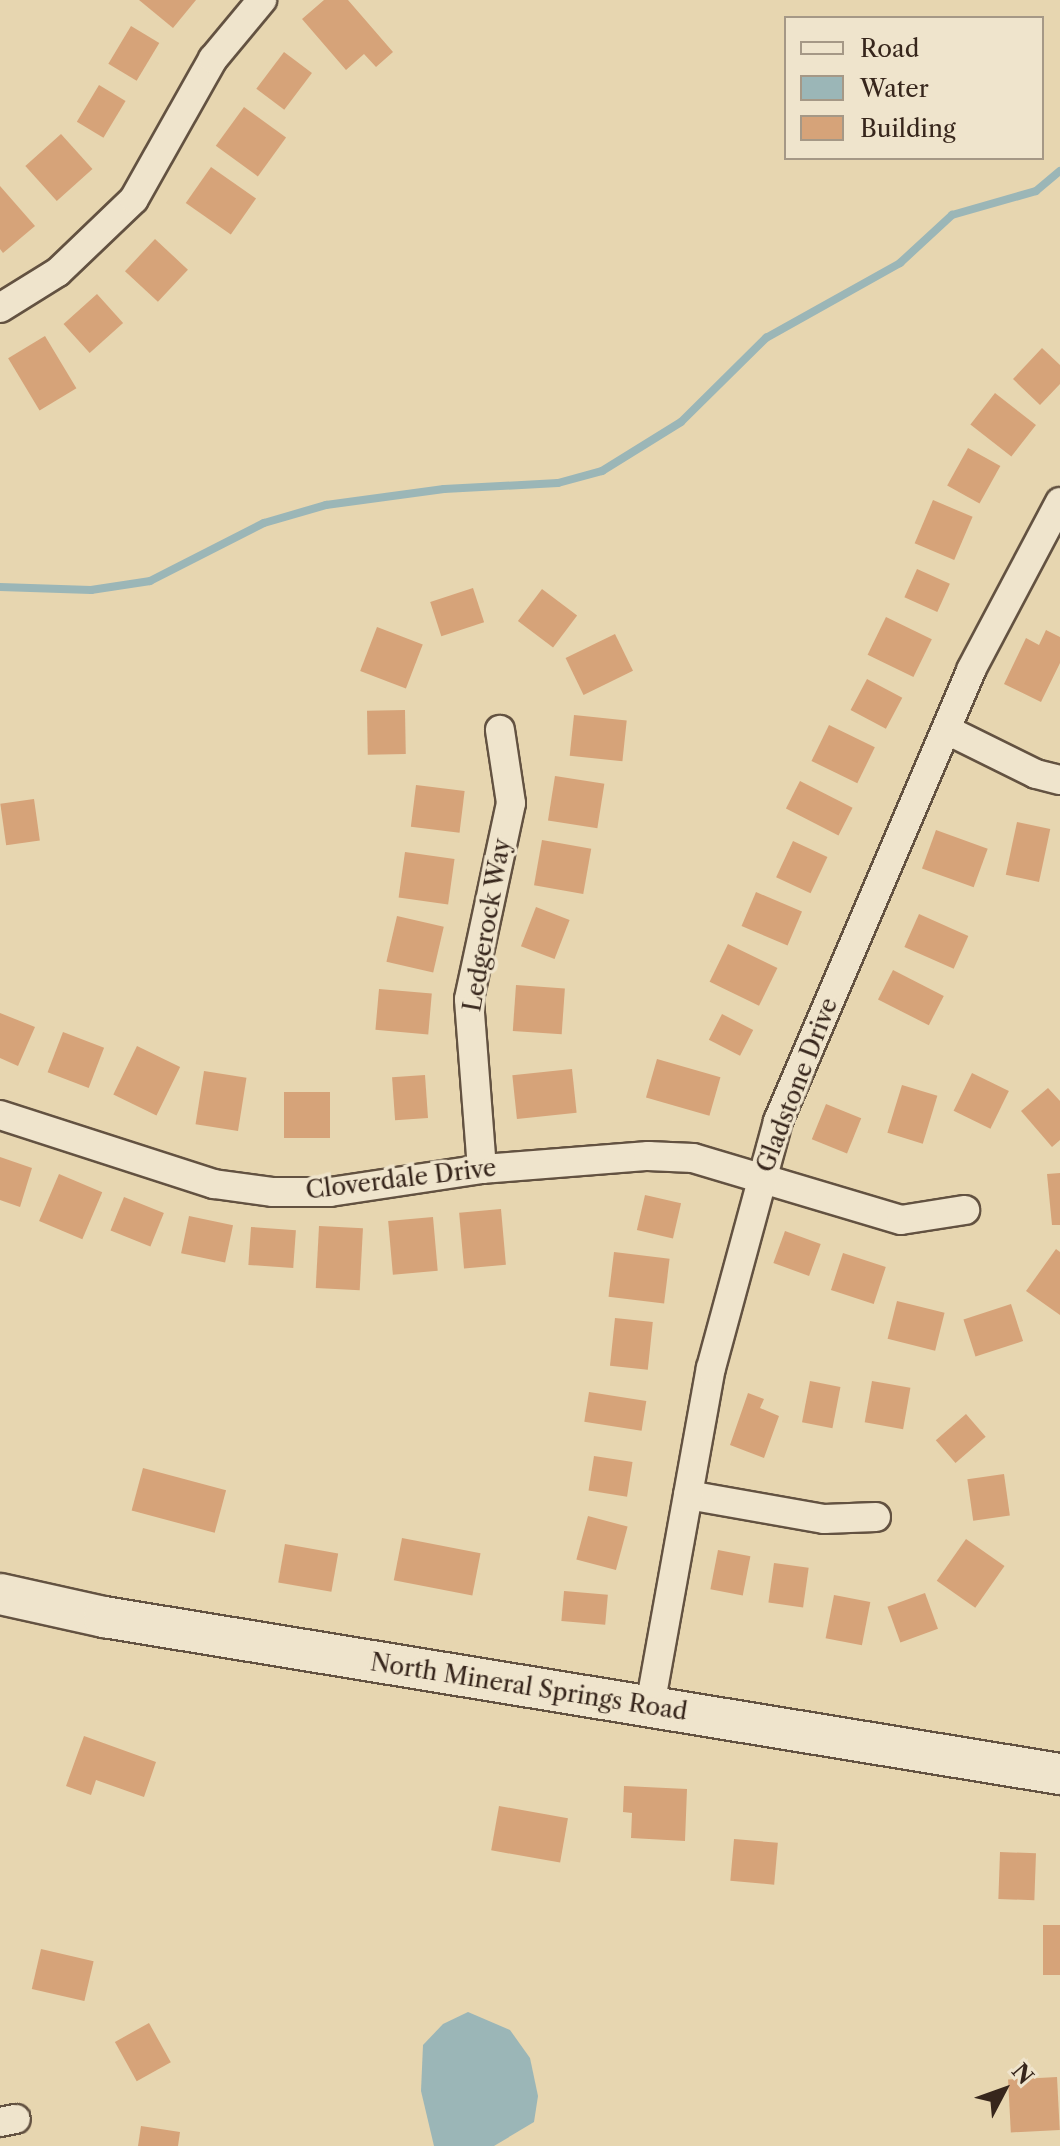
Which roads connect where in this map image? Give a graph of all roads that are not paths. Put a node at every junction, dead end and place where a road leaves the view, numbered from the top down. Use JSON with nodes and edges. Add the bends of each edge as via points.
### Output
{"nodes":[{"id":1,"x":262,"y":0,"type":"edge"},
{"id":2,"x":0,"y":308,"type":"edge"},
{"id":3,"x":1060,"y":502,"type":"edge"},
{"id":4,"x":500,"y":730,"type":"dead end"},
{"id":5,"x":949,"y":731,"type":"junction"},
{"id":6,"x":1060,"y":780,"type":"edge"},
{"id":7,"x":0,"y":1115,"type":"edge"},
{"id":8,"x":482,"y":1169,"type":"junction"},
{"id":9,"x":761,"y":1178,"type":"junction"},
{"id":10,"x":965,"y":1210,"type":"dead end"},
{"id":11,"x":688,"y":1495,"type":"junction"},
{"id":12,"x":876,"y":1517,"type":"dead end"},
{"id":13,"x":0,"y":1594,"type":"edge"},
{"id":14,"x":650,"y":1706,"type":"junction"},
{"id":15,"x":1060,"y":1774,"type":"edge"}],
"edges":[{"from":1,"to":2,"type":"street","via":[[213,59],[134,199],[58,272]]},
{"from":3,"to":5,"type":"street","name":"Gladstone Drive","via":[[971,670]]},
{"from":4,"to":8,"type":"street","name":"Ledgerock Way","via":[[511,803],[469,999]]},
{"from":5,"to":6,"type":"street","via":[[1036,774]]},
{"from":5,"to":9,"type":"street","name":"Gladstone Drive","via":[[814,1036]]},
{"from":7,"to":8,"type":"street","name":"Cloverdale Drive","via":[[214,1184],[273,1192],[330,1192]]},
{"from":8,"to":9,"type":"street","name":"Cloverdale Drive","via":[[648,1156],[693,1158]]},
{"from":9,"to":10,"type":"street","name":"Cloverdale Drive","via":[[901,1220]]},
{"from":9,"to":11,"type":"street","name":"Gladstone Drive","via":[[711,1368]]},
{"from":11,"to":12,"type":"street","via":[[824,1519]]},
{"from":11,"to":14,"type":"street","name":"Gladstone Drive"},
{"from":13,"to":14,"type":"street","name":"North Mineral Springs Road","via":[[104,1617]]},
{"from":14,"to":15,"type":"street","name":"North Mineral Springs Road"}]}
